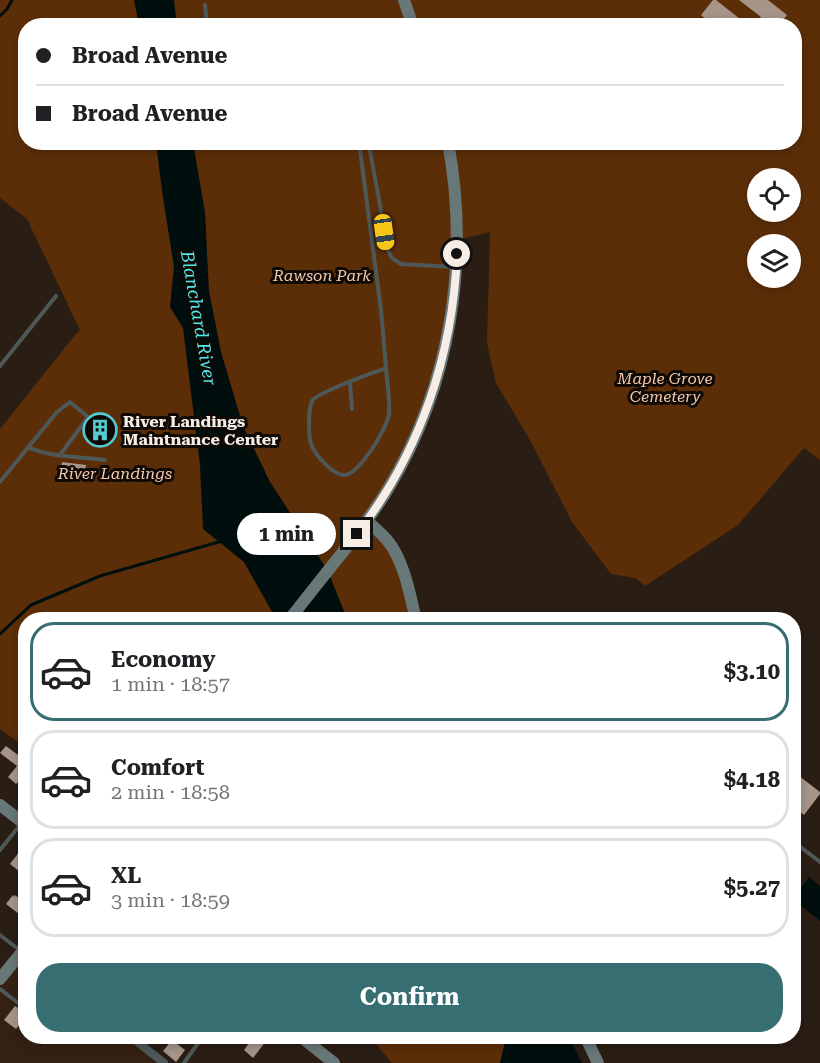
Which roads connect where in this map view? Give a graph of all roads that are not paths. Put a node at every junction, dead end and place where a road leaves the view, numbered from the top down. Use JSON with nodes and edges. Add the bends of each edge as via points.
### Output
{"nodes":[{"id":1,"x":404,"y":0,"type":"edge"},
{"id":2,"x":205,"y":5,"type":"dead end"},
{"id":3,"x":206,"y":18,"type":"edge"},
{"id":4,"x":410,"y":18,"type":"edge"},
{"id":5,"x":360,"y":150,"type":"edge"},
{"id":6,"x":370,"y":150,"type":"edge"},
{"id":7,"x":449,"y":150,"type":"edge"},
{"id":8,"x":457,"y":268,"type":"junction"},
{"id":9,"x":56,"y":296,"type":"dead end"},
{"id":10,"x":0,"y":366,"type":"edge"},
{"id":11,"x":386,"y":368,"type":"junction"},
{"id":12,"x":350,"y":383,"type":"junction"},
{"id":13,"x":352,"y":409,"type":"dead end"},
{"id":14,"x":28,"y":447,"type":"junction"},
{"id":15,"x":60,"y":455,"type":"junction"},
{"id":16,"x":105,"y":460,"type":"dead end"},
{"id":17,"x":0,"y":482,"type":"edge"},
{"id":18,"x":367,"y":521,"type":"junction"},
{"id":19,"x":295,"y":612,"type":"edge"},
{"id":20,"x":414,"y":612,"type":"edge"},
{"id":21,"x":0,"y":805,"type":"edge"},
{"id":22,"x":18,"y":818,"type":"edge"},
{"id":23,"x":18,"y":829,"type":"edge"},
{"id":24,"x":801,"y":847,"type":"edge"},
{"id":25,"x":0,"y":850,"type":"edge"},
{"id":26,"x":820,"y":862,"type":"edge"},
{"id":27,"x":0,"y":935,"type":"edge"},
{"id":28,"x":18,"y":947,"type":"edge"},
{"id":29,"x":18,"y":958,"type":"edge"},
{"id":30,"x":0,"y":979,"type":"edge"},
{"id":31,"x":0,"y":989,"type":"edge"},
{"id":32,"x":18,"y":1003,"type":"edge"},
{"id":33,"x":140,"y":1044,"type":"edge"},
{"id":34,"x":197,"y":1044,"type":"edge"},
{"id":35,"x":310,"y":1044,"type":"edge"},
{"id":36,"x":589,"y":1044,"type":"edge"},
{"id":37,"x":164,"y":1063,"type":"edge"},
{"id":38,"x":184,"y":1063,"type":"edge"},
{"id":39,"x":334,"y":1063,"type":"edge"},
{"id":40,"x":598,"y":1063,"type":"edge"}],
"edges":[{"from":1,"to":4,"type":"main road"},
{"from":2,"to":3,"type":"lane"},
{"from":5,"to":11,"type":"lane"},
{"from":6,"to":8,"type":"lane","via":[[387,249],[392,258],[401,264]]},
{"from":7,"to":8,"type":"main road","via":[[456,202]]},
{"from":8,"to":18,"type":"main road","via":[[446,343],[431,396],[401,466]]},
{"from":9,"to":10,"type":"lane"},
{"from":11,"to":12,"type":"lane"},
{"from":11,"to":12,"type":"lane","via":[[388,422],[357,468],[345,475],[336,473],[311,446],[309,412],[317,396]]},
{"from":12,"to":13,"type":"lane"},
{"from":14,"to":15,"type":"lane"},
{"from":14,"to":15,"type":"lane","via":[[70,402],[88,417]]},
{"from":14,"to":17,"type":"lane"},
{"from":15,"to":16,"type":"lane"},
{"from":18,"to":19,"type":"main road"},
{"from":18,"to":20,"type":"main road","via":[[395,553]]},
{"from":21,"to":22,"type":"main road"},
{"from":23,"to":25,"type":"lane"},
{"from":24,"to":26,"type":"lane"},
{"from":27,"to":28,"type":"lane"},
{"from":29,"to":30,"type":"main road"},
{"from":31,"to":32,"type":"lane"},
{"from":33,"to":37,"type":"street"},
{"from":34,"to":38,"type":"lane"},
{"from":35,"to":39,"type":"main road"},
{"from":36,"to":40,"type":"main road"}]}
